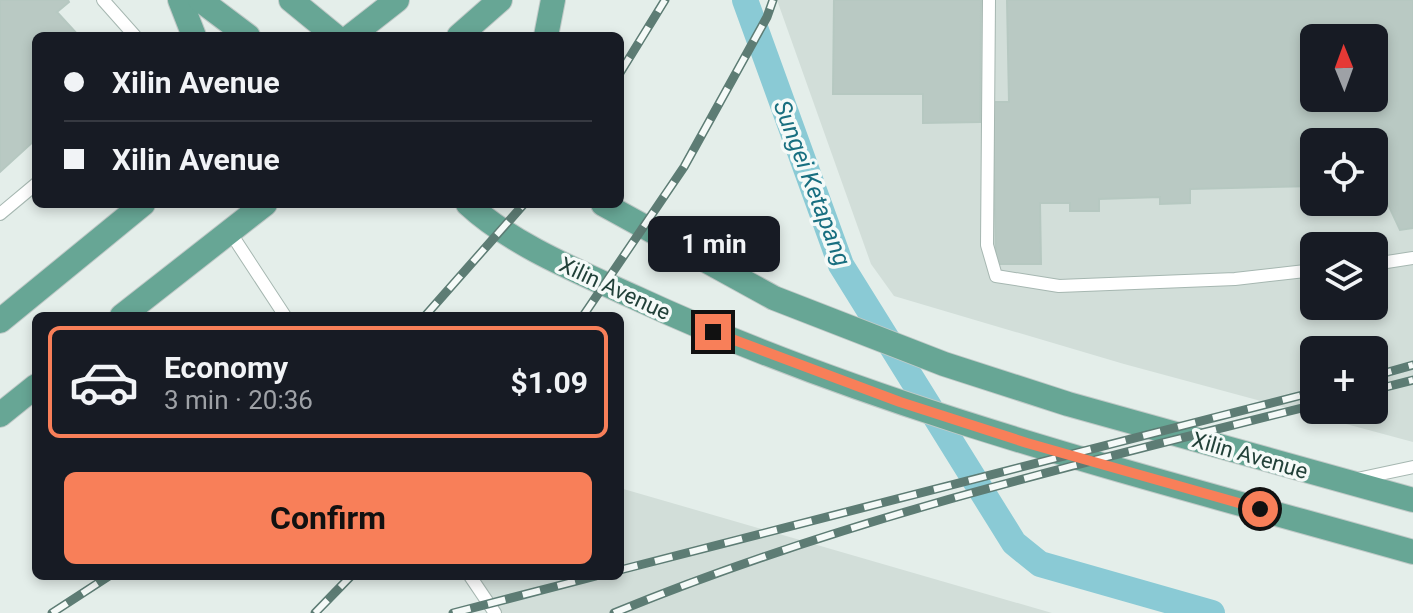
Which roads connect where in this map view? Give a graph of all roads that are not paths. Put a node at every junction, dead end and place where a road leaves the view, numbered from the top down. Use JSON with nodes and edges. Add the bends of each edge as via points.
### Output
{"nodes":[{"id":1,"x":103,"y":0,"type":"edge"},
{"id":2,"x":180,"y":0,"type":"edge"},
{"id":3,"x":200,"y":0,"type":"edge"},
{"id":4,"x":291,"y":0,"type":"edge"},
{"id":5,"x":397,"y":0,"type":"edge"},
{"id":6,"x":500,"y":0,"type":"edge"},
{"id":7,"x":553,"y":0,"type":"edge"},
{"id":8,"x":989,"y":0,"type":"edge"},
{"id":9,"x":131,"y":32,"type":"edge"},
{"id":10,"x":192,"y":32,"type":"edge"},
{"id":11,"x":243,"y":32,"type":"edge"},
{"id":12,"x":330,"y":32,"type":"edge"},
{"id":13,"x":356,"y":32,"type":"edge"},
{"id":14,"x":464,"y":32,"type":"edge"},
{"id":15,"x":547,"y":32,"type":"edge"},
{"id":16,"x":32,"y":187,"type":"edge"},
{"id":17,"x":138,"y":208,"type":"edge"},
{"id":18,"x":264,"y":208,"type":"edge"},
{"id":19,"x":610,"y":208,"type":"edge"},
{"id":20,"x":473,"y":209,"type":"edge"},
{"id":21,"x":0,"y":214,"type":"edge"},
{"id":22,"x":230,"y":232,"type":"junction"},
{"id":23,"x":1413,"y":258,"type":"edge"},
{"id":24,"x":1388,"y":262,"type":"edge"},
{"id":25,"x":1300,"y":272,"type":"edge"},
{"id":26,"x":127,"y":312,"type":"edge"},
{"id":27,"x":282,"y":312,"type":"edge"},
{"id":28,"x":0,"y":321,"type":"edge"},
{"id":29,"x":32,"y":389,"type":"edge"},
{"id":30,"x":0,"y":415,"type":"edge"},
{"id":31,"x":1413,"y":467,"type":"edge"},
{"id":32,"x":1346,"y":481,"type":"junction"},
{"id":33,"x":1413,"y":500,"type":"edge"},
{"id":34,"x":1413,"y":552,"type":"edge"},
{"id":35,"x":473,"y":580,"type":"edge"},
{"id":36,"x":495,"y":613,"type":"edge"}],
"edges":[{"from":1,"to":9,"type":"lane"},
{"from":2,"to":10,"type":"main road"},
{"from":3,"to":11,"type":"main road"},
{"from":4,"to":12,"type":"main road"},
{"from":5,"to":13,"type":"main road"},
{"from":6,"to":14,"type":"main road"},
{"from":7,"to":15,"type":"main road"},
{"from":8,"to":25,"type":"lane","via":[[987,245],[996,276],[1059,286]]},
{"from":16,"to":21,"type":"lane"},
{"from":17,"to":28,"type":"main road"},
{"from":18,"to":22,"type":"main road"},
{"from":19,"to":32,"type":"main road","name":"Xilin Avenue","via":[[774,298],[944,364]]},
{"from":20,"to":34,"type":"main road","name":"Xilin Avenue","via":[[552,259],[687,321],[900,402]]},
{"from":22,"to":26,"type":"main road"},
{"from":22,"to":27,"type":"lane"},
{"from":23,"to":24,"type":"lane"},
{"from":29,"to":30,"type":"main road"},
{"from":31,"to":32,"type":"lane"},
{"from":32,"to":33,"type":"main road","name":"Xilin Avenue"},
{"from":35,"to":36,"type":"lane"}]}
